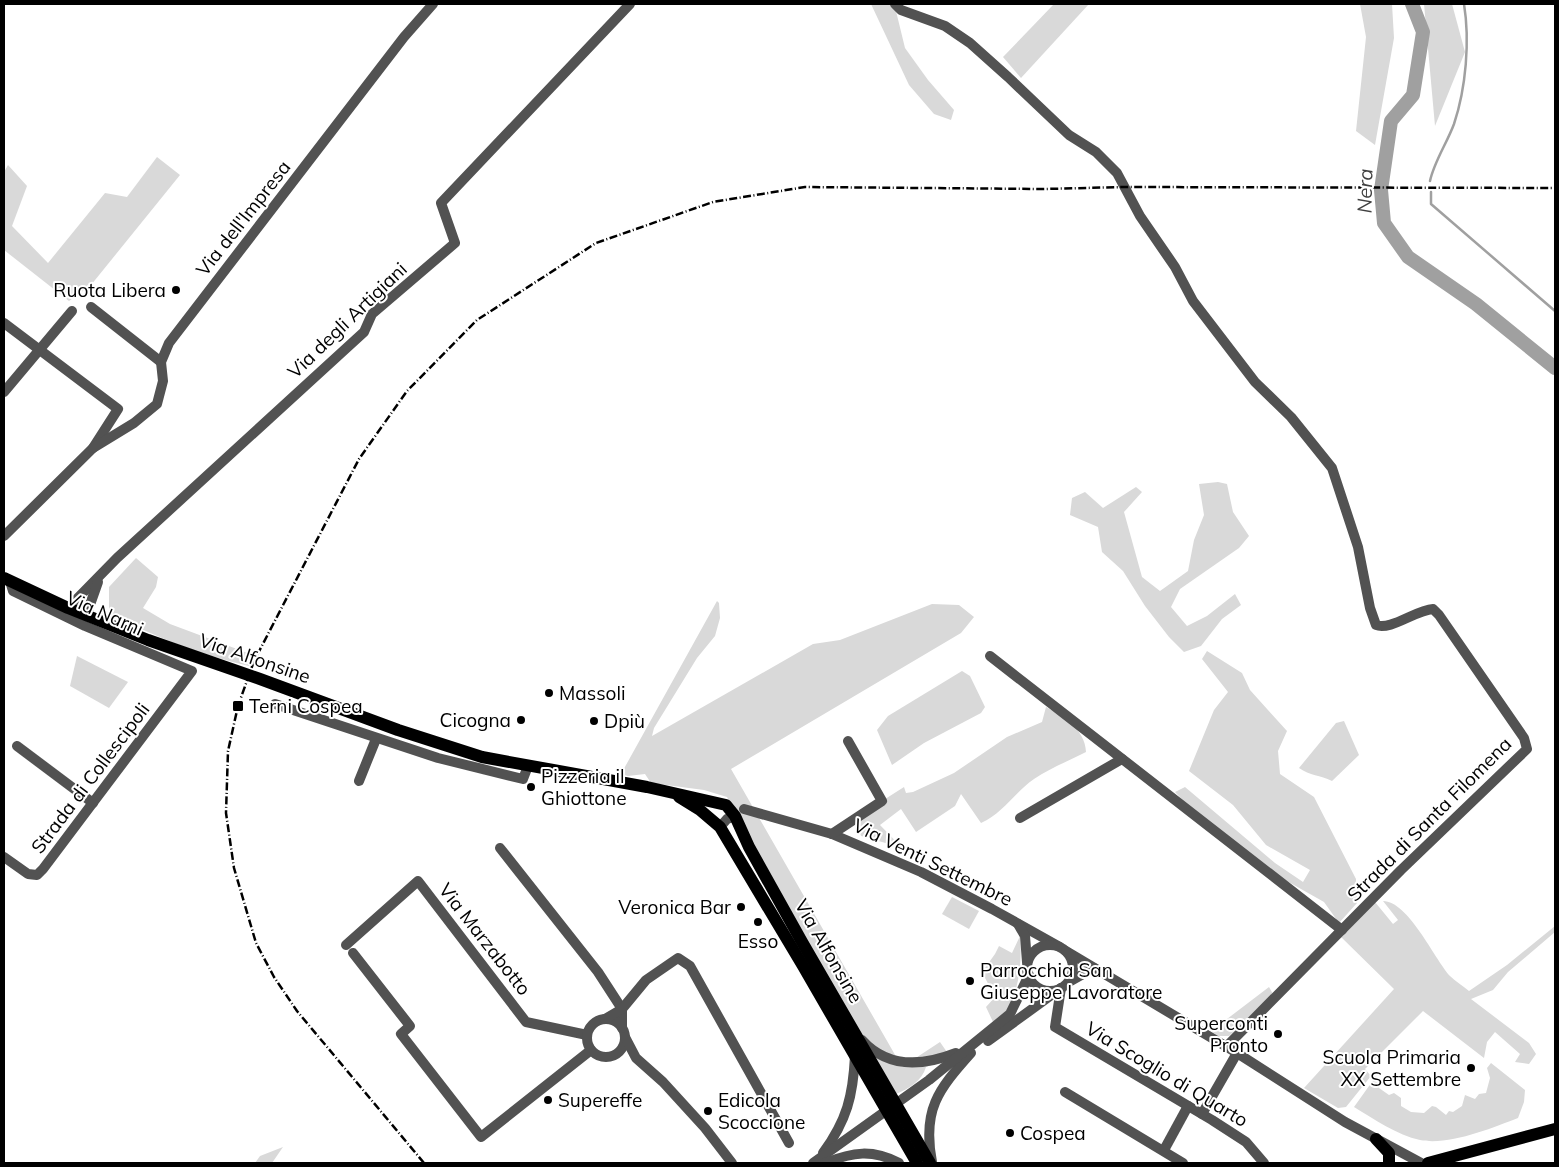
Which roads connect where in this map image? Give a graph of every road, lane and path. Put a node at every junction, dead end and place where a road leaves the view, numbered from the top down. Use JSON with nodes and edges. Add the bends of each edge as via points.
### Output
{"nodes":[{"id":1,"x":433,"y":4,"type":"edge"},
{"id":2,"x":630,"y":4,"type":"edge"},
{"id":3,"x":895,"y":4,"type":"edge"},
{"id":4,"x":91,"y":307,"type":"dead end"},
{"id":5,"x":72,"y":311,"type":"dead end"},
{"id":6,"x":4,"y":323,"type":"edge"},
{"id":7,"x":39,"y":350,"type":"junction"},
{"id":8,"x":161,"y":362,"type":"junction"},
{"id":9,"x":4,"y":392,"type":"edge"},
{"id":10,"x":93,"y":448,"type":"junction"},
{"id":11,"x":4,"y":536,"type":"edge"},
{"id":12,"x":99,"y":579,"type":"junction"},
{"id":13,"x":7,"y":580,"type":"edge"},
{"id":14,"x":68,"y":608,"type":"junction"},
{"id":15,"x":86,"y":616,"type":"junction"},
{"id":16,"x":990,"y":656,"type":"dead end"},
{"id":17,"x":192,"y":671,"type":"joint"},
{"id":18,"x":275,"y":704,"type":"dead end"},
{"id":19,"x":376,"y":739,"type":"junction"},
{"id":20,"x":848,"y":741,"type":"dead end"},
{"id":21,"x":18,"y":746,"type":"dead end"},
{"id":22,"x":1122,"y":759,"type":"junction"},
{"id":23,"x":528,"y":766,"type":"junction"},
{"id":24,"x":359,"y":780,"type":"dead end"},
{"id":25,"x":671,"y":792,"type":"junction"},
{"id":26,"x":93,"y":804,"type":"junction"},
{"id":27,"x":739,"y":812,"type":"junction"},
{"id":28,"x":1020,"y":818,"type":"dead end"},
{"id":29,"x":720,"y":827,"type":"junction"},
{"id":30,"x":832,"y":834,"type":"junction"},
{"id":31,"x":500,"y":848,"type":"dead end"},
{"id":32,"x":4,"y":857,"type":"edge"},
{"id":33,"x":1018,"y":923,"type":"junction"},
{"id":34,"x":1342,"y":930,"type":"junction"},
{"id":35,"x":346,"y":944,"type":"dead end"},
{"id":36,"x":1063,"y":949,"type":"junction"},
{"id":37,"x":353,"y":953,"type":"dead end"},
{"id":38,"x":1084,"y":962,"type":"junction"},
{"id":39,"x":1094,"y":968,"type":"junction"},
{"id":40,"x":1028,"y":971,"type":"junction"},
{"id":41,"x":1077,"y":976,"type":"junction"},
{"id":42,"x":1064,"y":985,"type":"junction"},
{"id":43,"x":1038,"y":987,"type":"junction"},
{"id":44,"x":1044,"y":999,"type":"junction"},
{"id":45,"x":622,"y":1009,"type":"junction"},
{"id":46,"x":605,"y":1019,"type":"junction"},
{"id":47,"x":854,"y":1032,"type":"junction"},
{"id":48,"x":624,"y":1033,"type":"junction"},
{"id":49,"x":587,"y":1035,"type":"junction"},
{"id":50,"x":1226,"y":1047,"type":"junction"},
{"id":51,"x":591,"y":1050,"type":"junction"},
{"id":52,"x":969,"y":1051,"type":"junction"},
{"id":53,"x":619,"y":1052,"type":"junction"},
{"id":54,"x":1237,"y":1053,"type":"junction"},
{"id":55,"x":855,"y":1056,"type":"junction"},
{"id":56,"x":636,"y":1058,"type":"junction"},
{"id":57,"x":1065,"y":1092,"type":"dead end"},
{"id":58,"x":885,"y":1097,"type":"junction"},
{"id":59,"x":1188,"y":1106,"type":"junction"},
{"id":60,"x":1202,"y":1114,"type":"junction"},
{"id":61,"x":897,"y":1117,"type":"junction"},
{"id":62,"x":1555,"y":1129,"type":"edge"},
{"id":63,"x":1376,"y":1139,"type":"junction"},
{"id":64,"x":789,"y":1143,"type":"dead end"},
{"id":65,"x":1164,"y":1150,"type":"junction"},
{"id":66,"x":1462,"y":1158,"type":"edge"},
{"id":67,"x":820,"y":1162,"type":"edge"},
{"id":68,"x":732,"y":1163,"type":"edge"},
{"id":69,"x":900,"y":1163,"type":"edge"},
{"id":70,"x":917,"y":1163,"type":"edge"},
{"id":71,"x":931,"y":1163,"type":"edge"},
{"id":72,"x":1183,"y":1163,"type":"edge"},
{"id":73,"x":1264,"y":1163,"type":"edge"},
{"id":74,"x":1389,"y":1163,"type":"edge"},
{"id":75,"x":1421,"y":1163,"type":"edge"},
{"id":76,"x":1428,"y":1163,"type":"edge"}],
"edges":[{"from":1,"to":8,"type":"street","name":"Via dell'Impresa","via":[[404,37],[169,343]]},
{"from":2,"to":12,"type":"street","name":"Via degli Artigiani","via":[[441,203],[455,243],[372,314],[364,332],[117,558]]},
{"from":3,"to":34,"type":"street","name":"Strada di Santa Filomena","via":[[901,10],[945,26],[970,43],[1069,135],[1096,152],[1117,173],[1193,301],[1255,382],[1291,417],[1332,468],[1358,547],[1376,624],[1381,627],[1433,609],[1524,738],[1527,749]]},
{"from":4,"to":8,"type":"street"},
{"from":5,"to":7,"type":"street"},
{"from":6,"to":7,"type":"street"},
{"from":7,"to":9,"type":"street"},
{"from":7,"to":10,"type":"street","via":[[118,410]]},
{"from":8,"to":10,"type":"street","name":"Via dell'Impresa","via":[[163,381],[157,404],[134,423]]},
{"from":10,"to":11,"type":"street"},
{"from":12,"to":14,"type":"street","name":"Via degli Artigiani"},
{"from":12,"to":15,"type":"street","name":"Via degli Artigiani"},
{"from":13,"to":14,"type":"main road","name":"Via Narni"},
{"from":13,"to":17,"type":"street","name":"Via Narni","via":[[13,591],[85,626]]},
{"from":14,"to":15,"type":"main road","name":"Via Narni"},
{"from":15,"to":23,"type":"main road","name":"Via Alfonsine","via":[[398,730],[482,757]]},
{"from":16,"to":22,"type":"street"},
{"from":17,"to":26,"type":"street","name":"Strada di Collescipoli"},
{"from":18,"to":19,"type":"street","name":"Via Alfonsine"},
{"from":19,"to":23,"type":"street","name":"Via Alfonsine","via":[[523,779]]},
{"from":19,"to":24,"type":"street"},
{"from":20,"to":30,"type":"street","name":"Via Venti Settembre","via":[[882,801]]},
{"from":21,"to":26,"type":"street","name":"Strada di Collescipoli"},
{"from":22,"to":28,"type":"street"},
{"from":22,"to":34,"type":"street"},
{"from":23,"to":25,"type":"main road","name":"Via Alfonsine"},
{"from":25,"to":27,"type":"main road","name":"Via Alfonsine","via":[[726,805]]},
{"from":25,"to":29,"type":"main road","name":"Via Alfonsine"},
{"from":26,"to":32,"type":"street","name":"Strada di Collescipoli","via":[[37,874],[28,874]]},
{"from":27,"to":29,"type":"street"},
{"from":27,"to":30,"type":"street","name":"Via Venti Settembre"},
{"from":27,"to":47,"type":"main road","name":"Via Alfonsine","via":[[749,847]]},
{"from":29,"to":55,"type":"main road","name":"Via Alfonsine"},
{"from":30,"to":33,"type":"street","name":"Via Venti Settembre","via":[[921,872]]},
{"from":31,"to":45,"type":"street","via":[[598,972]]},
{"from":33,"to":36,"type":"street","name":"Via Venti Settembre"},
{"from":33,"to":40,"type":"street","name":"Via Venti Settembre","via":[[1025,936]]},
{"from":34,"to":50,"type":"street","name":"Strada di Santa Filomena"},
{"from":35,"to":49,"type":"street","name":"Via Marzabotto","via":[[418,881],[526,1022]]},
{"from":36,"to":38,"type":"street","name":"Via Venti Settembre"},
{"from":36,"to":40,"type":"street","via":[[1048,945],[1036,950],[1028,960]]},
{"from":36,"to":42,"type":"street","via":[[1070,956],[1073,970]]},
{"from":37,"to":51,"type":"street","via":[[410,1026],[401,1034],[481,1137]]},
{"from":38,"to":39,"type":"street","name":"Via Venti Settembre"},
{"from":38,"to":41,"type":"street"},
{"from":39,"to":41,"type":"street"},
{"from":39,"to":50,"type":"street","name":"Via Venti Settembre"},
{"from":40,"to":43,"type":"street"},
{"from":40,"to":52,"type":"street","via":[[1010,1014]]},
{"from":41,"to":42,"type":"street"},
{"from":42,"to":43,"type":"street","via":[[1049,990]]},
{"from":42,"to":44,"type":"street"},
{"from":42,"to":59,"type":"street","name":"Via Scoglio di Quarto","via":[[1055,1027]]},
{"from":43,"to":44,"type":"street"},
{"from":44,"to":52,"type":"street"},
{"from":45,"to":46,"type":"street"},
{"from":45,"to":48,"type":"street"},
{"from":45,"to":64,"type":"street","via":[[646,980],[678,958],[690,966]]},
{"from":46,"to":48,"type":"street","via":[[616,1022]]},
{"from":46,"to":49,"type":"street","via":[[593,1024]]},
{"from":47,"to":52,"type":"street","via":[[881,1056],[894,1061],[929,1063]]},
{"from":47,"to":58,"type":"main road","name":"Via Alfonsine"},
{"from":48,"to":53,"type":"street"},
{"from":48,"to":56,"type":"street"},
{"from":49,"to":51,"type":"street"},
{"from":50,"to":54,"type":"street","name":"Via Venti Settembre"},
{"from":51,"to":53,"type":"street","via":[[608,1057]]},
{"from":52,"to":67,"type":"street"},
{"from":52,"to":71,"type":"street","via":[[938,1093],[930,1118]]},
{"from":53,"to":56,"type":"street"},
{"from":54,"to":60,"type":"street"},
{"from":54,"to":63,"type":"street","name":"Via Venti Settembre"},
{"from":55,"to":58,"type":"main road","name":"Via Alfonsine"},
{"from":55,"to":67,"type":"street","via":[[847,1113]]},
{"from":56,"to":68,"type":"street","via":[[663,1082]]},
{"from":57,"to":65,"type":"street"},
{"from":58,"to":61,"type":"main road","name":"Via Alfonsine"},
{"from":59,"to":60,"type":"street","name":"Via Scoglio di Quarto"},
{"from":59,"to":65,"type":"street"},
{"from":60,"to":73,"type":"street","name":"Via Scoglio di Quarto","via":[[1246,1142]]},
{"from":61,"to":70,"type":"main road","name":"Via Alfonsine"},
{"from":61,"to":71,"type":"main road","name":"Via Alfonsine"},
{"from":62,"to":66,"type":"main road"},
{"from":63,"to":74,"type":"main road","via":[[1389,1154]]},
{"from":63,"to":75,"type":"street","name":"Via Venti Settembre"},
{"from":65,"to":72,"type":"street"},
{"from":66,"to":76,"type":"main road"},
{"from":67,"to":69,"type":"street","via":[[866,1153],[884,1155]]}]}
